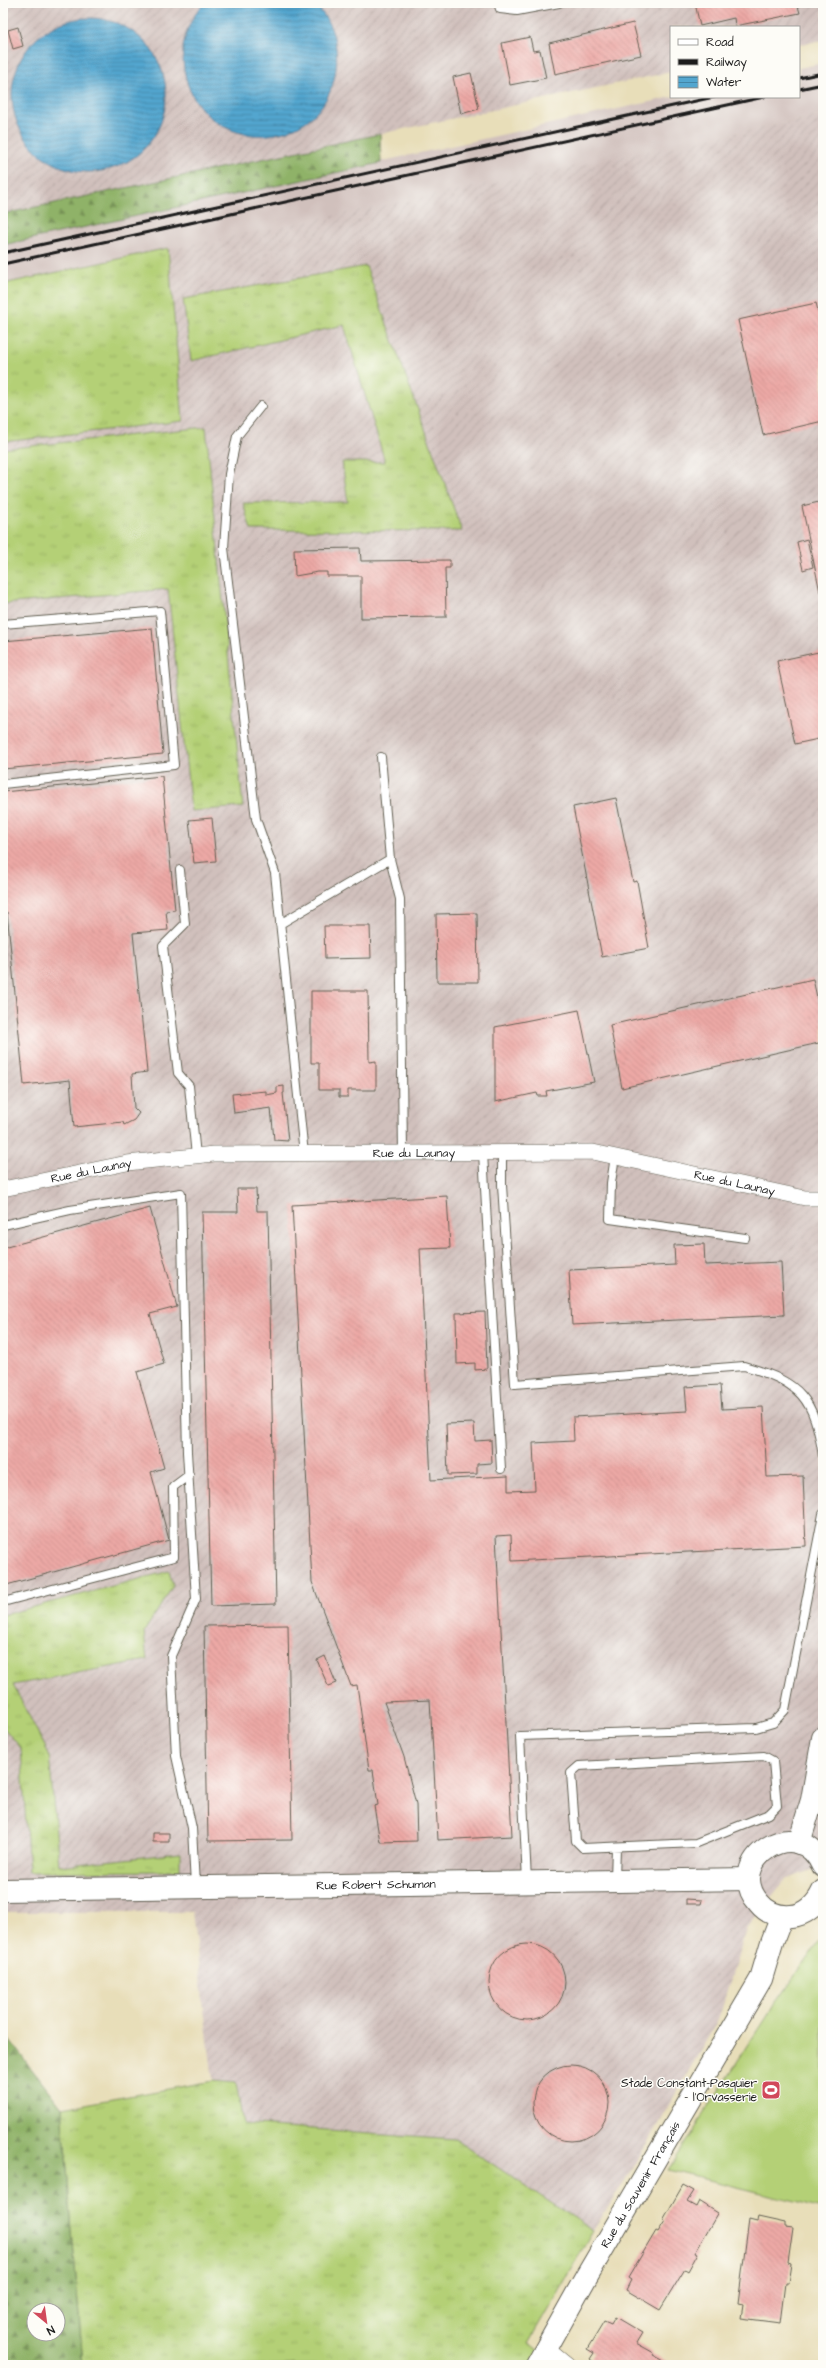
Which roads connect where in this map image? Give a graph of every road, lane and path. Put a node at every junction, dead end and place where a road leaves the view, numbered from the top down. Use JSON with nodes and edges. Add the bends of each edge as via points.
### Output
{"nodes":[{"id":1,"x":498,"y":3,"type":"edge"},
{"id":2,"x":559,"y":3,"type":"edge"},
{"id":3,"x":261,"y":406,"type":"dead end"},
{"id":4,"x":3,"y":624,"type":"edge"},
{"id":5,"x":381,"y":756,"type":"dead end"},
{"id":6,"x":3,"y":784,"type":"edge"},
{"id":7,"x":390,"y":859,"type":"junction"},
{"id":8,"x":180,"y":870,"type":"dead end"},
{"id":9,"x":280,"y":924,"type":"junction"},
{"id":10,"x":483,"y":1152,"type":"junction"},
{"id":11,"x":502,"y":1152,"type":"junction"},
{"id":12,"x":403,"y":1153,"type":"junction"},
{"id":13,"x":304,"y":1154,"type":"junction"},
{"id":14,"x":196,"y":1156,"type":"junction"},
{"id":15,"x":615,"y":1156,"type":"junction"},
{"id":16,"x":3,"y":1189,"type":"edge"},
{"id":17,"x":823,"y":1198,"type":"edge"},
{"id":18,"x":3,"y":1225,"type":"edge"},
{"id":19,"x":745,"y":1238,"type":"dead end"},
{"id":20,"x":823,"y":1456,"type":"edge"},
{"id":21,"x":501,"y":1469,"type":"dead end"},
{"id":22,"x":189,"y":1475,"type":"junction"},
{"id":23,"x":823,"y":1514,"type":"edge"},
{"id":24,"x":3,"y":1602,"type":"edge"},
{"id":25,"x":823,"y":1738,"type":"edge"},
{"id":26,"x":798,"y":1843,"type":"junction"},
{"id":27,"x":616,"y":1847,"type":"junction"},
{"id":28,"x":823,"y":1866,"type":"edge"},
{"id":29,"x":749,"y":1879,"type":"junction"},
{"id":30,"x":615,"y":1880,"type":"junction"},
{"id":31,"x":527,"y":1882,"type":"junction"},
{"id":32,"x":195,"y":1887,"type":"junction"},
{"id":33,"x":3,"y":1890,"type":"edge"},
{"id":34,"x":823,"y":1891,"type":"edge"},
{"id":35,"x":782,"y":1916,"type":"junction"},
{"id":36,"x":541,"y":2356,"type":"edge"},
{"id":37,"x":567,"y":2365,"type":"edge"}],
"edges":[{"from":1,"to":2,"type":"lane","via":[[500,9],[517,11]]},
{"from":3,"to":9,"type":"lane","via":[[237,436],[229,474],[224,548],[256,819],[275,873]]},
{"from":4,"to":6,"type":"lane","via":[[160,611],[174,765]]},
{"from":5,"to":7,"type":"lane"},
{"from":7,"to":9,"type":"lane"},
{"from":7,"to":12,"type":"lane","via":[[400,899]]},
{"from":8,"to":14,"type":"lane","via":[[185,924],[163,946],[178,1073],[189,1086]]},
{"from":9,"to":13,"type":"lane"},
{"from":10,"to":11,"type":"street","name":"Rue du Launay"},
{"from":10,"to":12,"type":"street","name":"Rue du Launay"},
{"from":10,"to":21,"type":"lane"},
{"from":11,"to":15,"type":"street","name":"Rue du Launay","via":[[593,1152]]},
{"from":11,"to":20,"type":"lane","via":[[515,1384],[744,1366],[792,1384],[810,1405],[819,1429]]},
{"from":12,"to":13,"type":"street","name":"Rue du Launay"},
{"from":13,"to":14,"type":"street","name":"Rue du Launay"},
{"from":14,"to":16,"type":"street","name":"Rue du Launay","via":[[128,1163]]},
{"from":15,"to":17,"type":"street","name":"Rue du Launay","via":[[805,1198]]},
{"from":15,"to":19,"type":"lane","via":[[610,1219]]},
{"from":18,"to":22,"type":"lane","via":[[70,1210],[181,1193]]},
{"from":22,"to":24,"type":"lane","via":[[173,1487],[174,1557]]},
{"from":22,"to":32,"type":"lane","via":[[196,1599],[171,1656],[176,1756],[192,1828]]},
{"from":23,"to":31,"type":"lane","via":[[785,1710],[773,1723],[756,1728],[520,1736]]},
{"from":25,"to":26,"type":"street","via":[[812,1800]]},
{"from":26,"to":28,"type":"street","via":[[809,1848]]},
{"from":26,"to":29,"type":"street","via":[[779,1842],[761,1852],[751,1869]]},
{"from":27,"to":27,"type":"lane","via":[[696,1843],[769,1814],[777,1806],[773,1761],[764,1756],[574,1768],[571,1773],[576,1841],[583,1848]]},
{"from":27,"to":30,"type":"lane"},
{"from":29,"to":30,"type":"street","name":"Rue Robert Schuman"},
{"from":29,"to":35,"type":"street","via":[[756,1900],[772,1914]]},
{"from":30,"to":31,"type":"street","name":"Rue Robert Schuman"},
{"from":31,"to":32,"type":"street","name":"Rue Robert Schuman"},
{"from":32,"to":33,"type":"street","name":"Rue Robert Schuman"},
{"from":34,"to":35,"type":"street","via":[[813,1907],[804,1913]]},
{"from":35,"to":36,"type":"street","name":"Rue du Souvenir Français","via":[[761,1979]]},
{"from":36,"to":37,"type":"street"}]}
